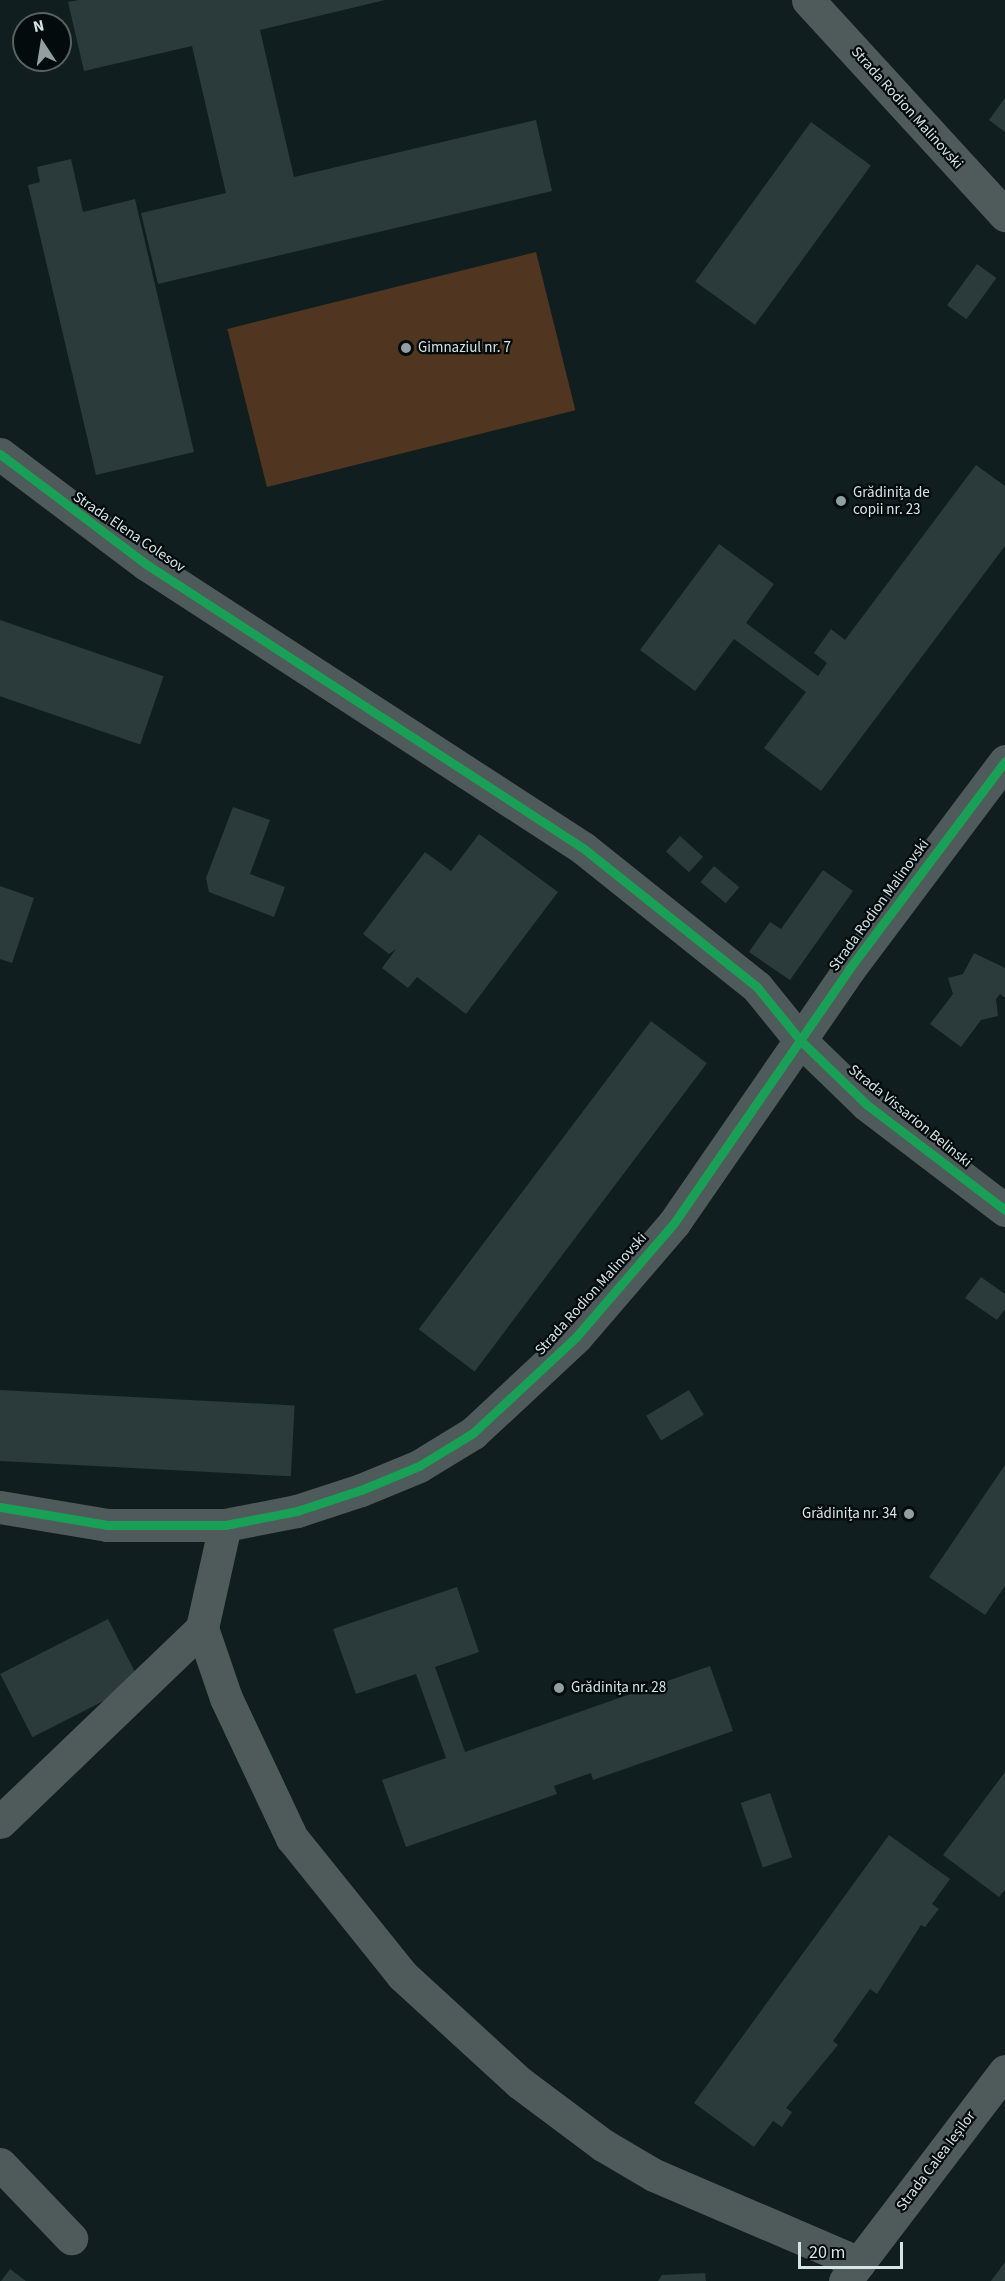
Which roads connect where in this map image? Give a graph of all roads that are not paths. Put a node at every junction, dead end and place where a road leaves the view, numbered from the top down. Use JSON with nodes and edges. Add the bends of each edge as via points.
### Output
{"nodes":[{"id":1,"x":808,"y":0,"type":"edge"},
{"id":2,"x":1005,"y":215,"type":"edge"},
{"id":3,"x":0,"y":454,"type":"edge"},
{"id":4,"x":1005,"y":761,"type":"edge"},
{"id":5,"x":800,"y":1040,"type":"junction"},
{"id":6,"x":1005,"y":1210,"type":"edge"},
{"id":7,"x":0,"y":1507,"type":"edge"},
{"id":8,"x":225,"y":1525,"type":"junction"},
{"id":9,"x":202,"y":1628,"type":"junction"},
{"id":10,"x":0,"y":1822,"type":"edge"},
{"id":11,"x":1005,"y":2071,"type":"edge"},
{"id":12,"x":0,"y":2164,"type":"edge"},
{"id":13,"x":71,"y":2238,"type":"dead end"},
{"id":14,"x":852,"y":2272,"type":"edge"}],
"edges":[{"from":1,"to":2,"type":"street","name":"Strada Rodion Malinovski"},
{"from":3,"to":5,"type":"street","name":"Strada Elena Colesov","via":[[97,530],[582,848],[757,987]]},
{"from":4,"to":5,"type":"street","name":"Strada Rodion Malinovski"},
{"from":5,"to":6,"type":"street","name":"Strada Vissarion Belinski","via":[[866,1104]]},
{"from":5,"to":8,"type":"street","name":"Strada Rodion Malinovski","via":[[674,1223],[576,1337],[473,1433],[419,1466],[361,1490],[297,1511]]},
{"from":7,"to":8,"type":"street","name":"Strada Rodion Malinovski","via":[[107,1525]]},
{"from":8,"to":9,"type":"street"},
{"from":9,"to":10,"type":"street"},
{"from":9,"to":14,"type":"street","via":[[256,1772],[292,1838],[402,1975],[520,2083],[603,2145],[664,2180]]},
{"from":11,"to":14,"type":"street","name":"Strada Calea Ieșilor"},
{"from":12,"to":13,"type":"street"}]}
